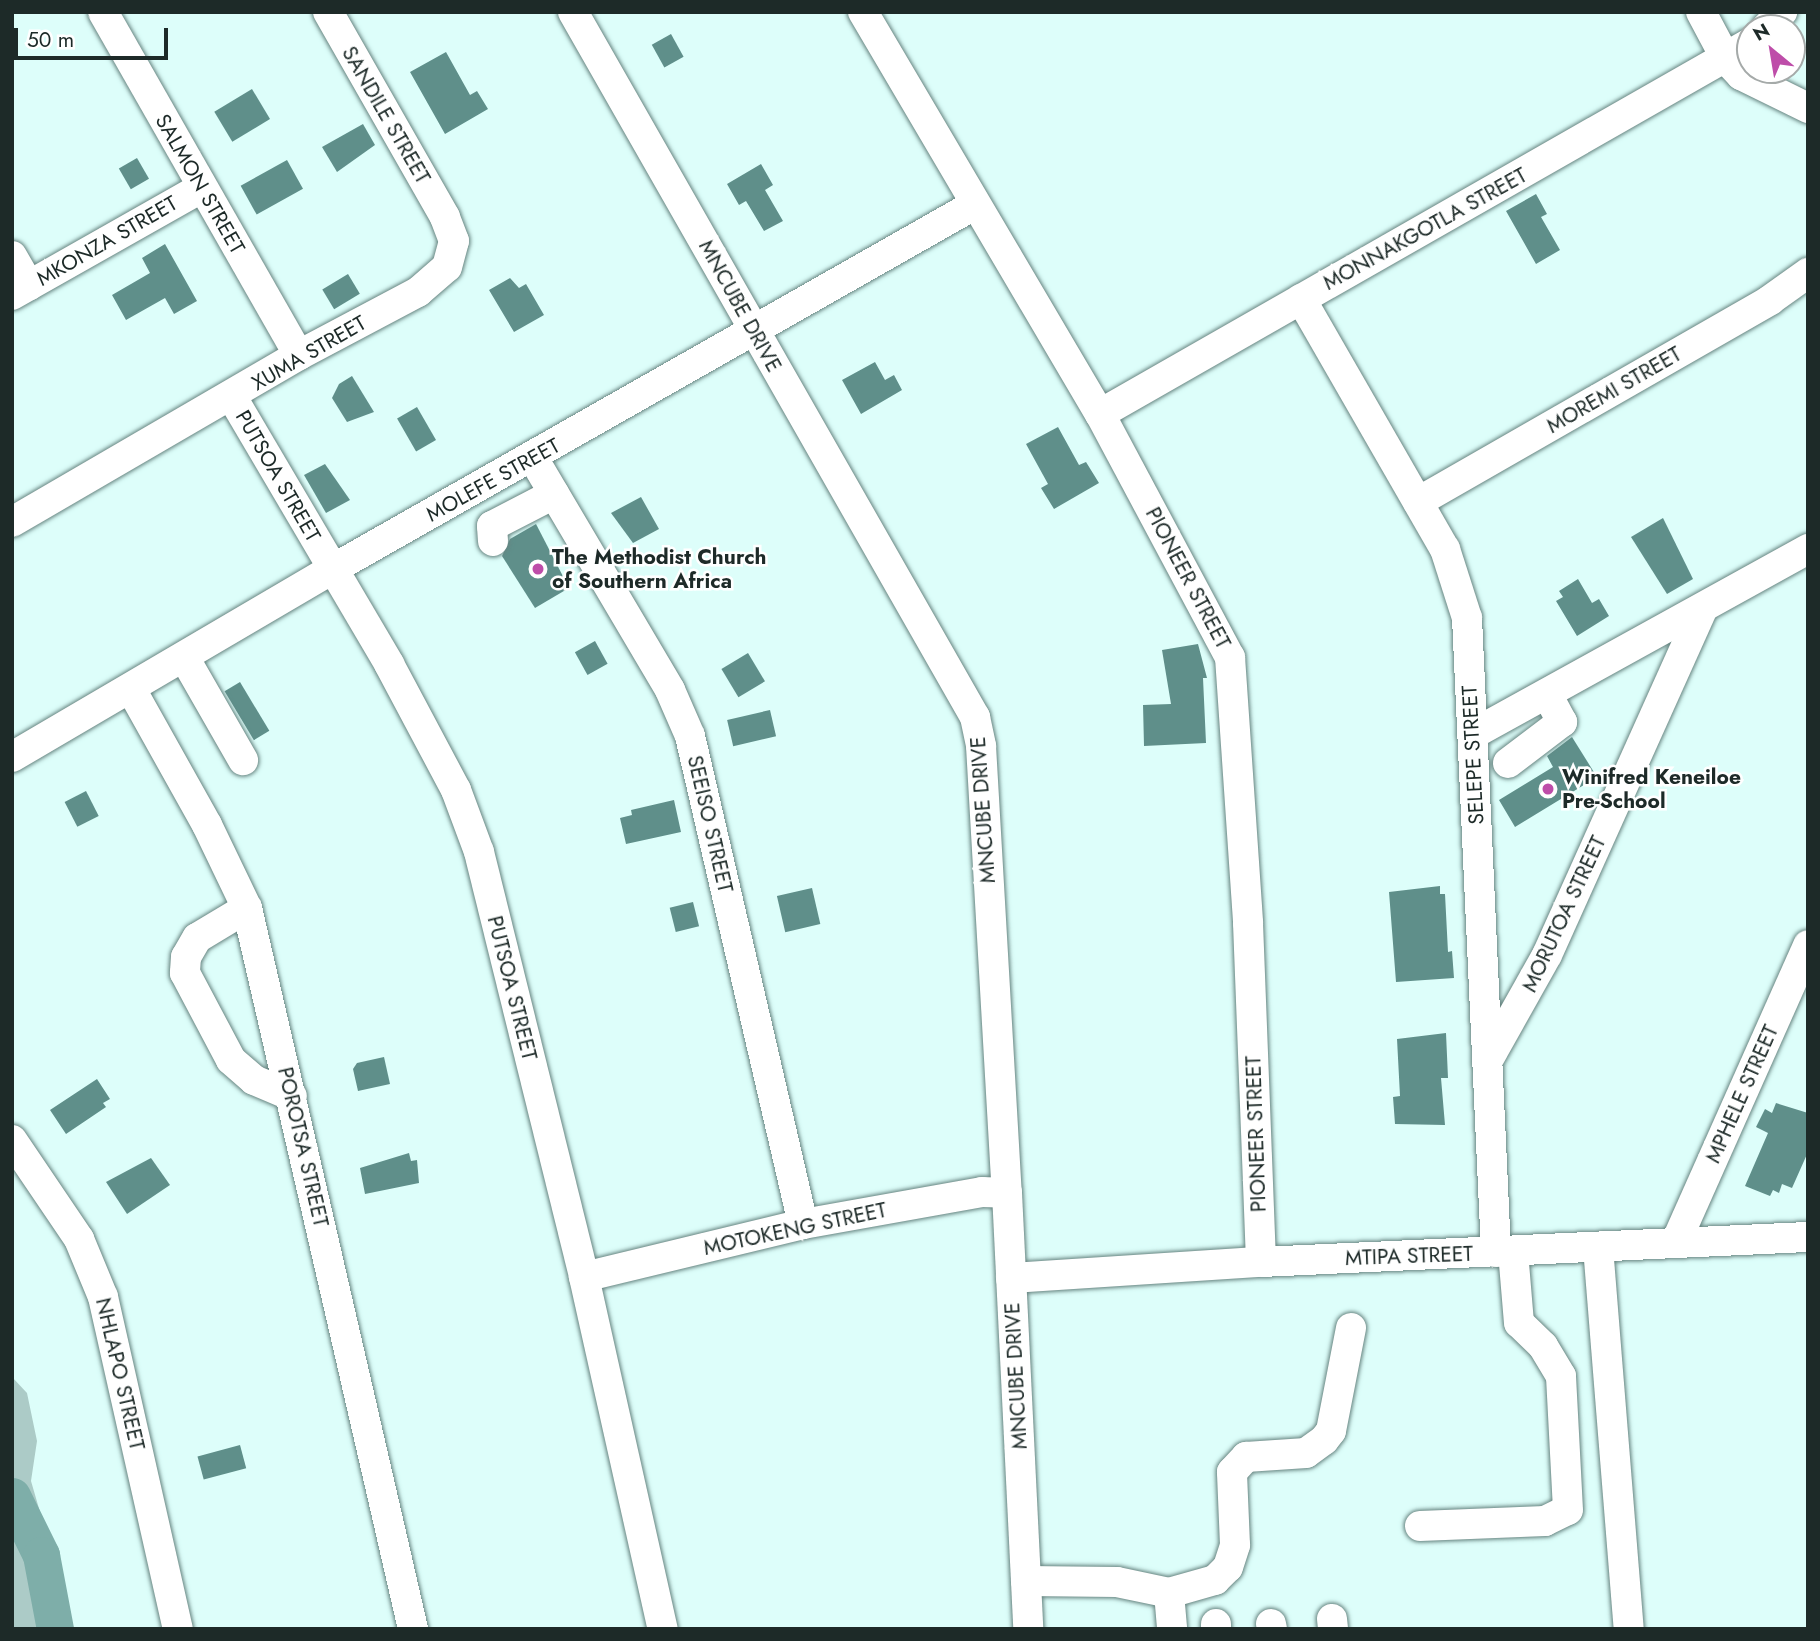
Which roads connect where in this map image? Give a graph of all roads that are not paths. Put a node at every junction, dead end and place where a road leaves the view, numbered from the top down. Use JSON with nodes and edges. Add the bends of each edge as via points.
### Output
{"nodes":[{"id":1,"x":103,"y":12,"type":"edge"},
{"id":2,"x":328,"y":12,"type":"edge"},
{"id":3,"x":573,"y":12,"type":"edge"},
{"id":4,"x":863,"y":12,"type":"edge"},
{"id":5,"x":1701,"y":12,"type":"edge"},
{"id":6,"x":1736,"y":49,"type":"edge"},
{"id":7,"x":1736,"y":52,"type":"edge"},
{"id":8,"x":1759,"y":84,"type":"edge"},
{"id":9,"x":1808,"y":108,"type":"edge"},
{"id":10,"x":201,"y":188,"type":"junction"},
{"id":11,"x":974,"y":205,"type":"junction"},
{"id":12,"x":445,"y":217,"type":"joint"},
{"id":13,"x":12,"y":256,"type":"edge"},
{"id":14,"x":1808,"y":273,"type":"edge"},
{"id":15,"x":21,"y":291,"type":"edge"},
{"id":16,"x":1301,"y":299,"type":"junction"},
{"id":17,"x":756,"y":332,"type":"junction"},
{"id":18,"x":299,"y":355,"type":"junction"},
{"id":19,"x":232,"y":397,"type":"junction"},
{"id":20,"x":1100,"y":414,"type":"junction"},
{"id":21,"x":533,"y":458,"type":"junction"},
{"id":22,"x":554,"y":494,"type":"junction"},
{"id":23,"x":1418,"y":502,"type":"junction"},
{"id":24,"x":12,"y":522,"type":"edge"},
{"id":25,"x":493,"y":541,"type":"dead end"},
{"id":26,"x":1808,"y":549,"type":"edge"},
{"id":27,"x":331,"y":570,"type":"junction"},
{"id":28,"x":1702,"y":610,"type":"junction"},
{"id":29,"x":184,"y":657,"type":"junction"},
{"id":30,"x":131,"y":689,"type":"junction"},
{"id":31,"x":1547,"y":694,"type":"junction"},
{"id":32,"x":1473,"y":734,"type":"junction"},
{"id":33,"x":12,"y":757,"type":"edge"},
{"id":34,"x":243,"y":760,"type":"dead end"},
{"id":35,"x":1508,"y":764,"type":"dead end"},
{"id":36,"x":247,"y":908,"type":"junction"},
{"id":37,"x":1808,"y":946,"type":"edge"},
{"id":38,"x":1488,"y":1060,"type":"junction"},
{"id":39,"x":292,"y":1096,"type":"junction"},
{"id":40,"x":12,"y":1140,"type":"edge"},
{"id":41,"x":1007,"y":1193,"type":"junction"},
{"id":42,"x":803,"y":1224,"type":"junction"},
{"id":43,"x":1808,"y":1237,"type":"edge"},
{"id":44,"x":1676,"y":1242,"type":"junction"},
{"id":45,"x":1598,"y":1247,"type":"junction"},
{"id":46,"x":1505,"y":1252,"type":"junction"},
{"id":47,"x":1261,"y":1262,"type":"junction"},
{"id":48,"x":584,"y":1277,"type":"junction"},
{"id":49,"x":1011,"y":1278,"type":"junction"},
{"id":50,"x":1351,"y":1328,"type":"dead end"},
{"id":51,"x":1420,"y":1526,"type":"dead end"},
{"id":52,"x":1026,"y":1581,"type":"junction"},
{"id":53,"x":1169,"y":1593,"type":"junction"},
{"id":54,"x":1021,"y":1627,"type":"edge"},
{"id":55,"x":178,"y":1629,"type":"edge"},
{"id":56,"x":413,"y":1629,"type":"edge"},
{"id":57,"x":663,"y":1629,"type":"edge"},
{"id":58,"x":1172,"y":1629,"type":"edge"},
{"id":59,"x":1629,"y":1629,"type":"edge"}],
"edges":[{"from":1,"to":10,"type":"street","name":"SALMON STREET"},
{"from":2,"to":12,"type":"street","name":"SANDILE STREET"},
{"from":3,"to":17,"type":"street","name":"MNCUBE DRIVE"},
{"from":4,"to":11,"type":"street","name":"PIONEER STREET"},
{"from":5,"to":6,"type":"street"},
{"from":7,"to":16,"type":"street","name":"MONNAKGOTLA STREET"},
{"from":8,"to":9,"type":"street"},
{"from":10,"to":15,"type":"street","name":"MKONZA STREET"},
{"from":10,"to":18,"type":"street","name":"SALMON STREET"},
{"from":11,"to":17,"type":"street","name":"MOLEFE STREET"},
{"from":11,"to":20,"type":"street","name":"PIONEER STREET"},
{"from":12,"to":18,"type":"street","name":"XUMA STREET","via":[[454,241],[440,274],[418,292]]},
{"from":13,"to":15,"type":"street"},
{"from":14,"to":23,"type":"street","name":"MOREMI STREET","via":[[1770,300]]},
{"from":16,"to":20,"type":"street","name":"MONNAKGOTLA STREET"},
{"from":16,"to":23,"type":"street","name":"SELEPE STREET"},
{"from":17,"to":21,"type":"street","name":"MOLEFE STREET"},
{"from":17,"to":41,"type":"street","name":"MNCUBE DRIVE","via":[[975,717],[981,746]]},
{"from":18,"to":19,"type":"street","name":"XUMA STREET"},
{"from":19,"to":24,"type":"street","name":"XUMA STREET"},
{"from":19,"to":27,"type":"street","name":"PUTSOA STREET"},
{"from":20,"to":47,"type":"street","name":"PIONEER STREET","via":[[1230,657],[1247,909]]},
{"from":21,"to":22,"type":"street","name":"SEEISO STREET"},
{"from":21,"to":27,"type":"street","name":"MOLEFE STREET"},
{"from":22,"to":25,"type":"street","via":[[492,526]]},
{"from":22,"to":42,"type":"street","name":"SEEISO STREET","via":[[670,690],[690,736]]},
{"from":23,"to":32,"type":"street","name":"SELEPE STREET","via":[[1460,584],[1467,618]]},
{"from":26,"to":28,"type":"street"},
{"from":27,"to":29,"type":"street","name":"MOLEFE STREET"},
{"from":27,"to":48,"type":"street","name":"PUTSOA STREET","via":[[389,664],[456,790],[479,852]]},
{"from":28,"to":31,"type":"street"},
{"from":28,"to":38,"type":"street","name":"MORUTOA STREET","via":[[1547,955]]},
{"from":29,"to":30,"type":"street","name":"MOLEFE STREET"},
{"from":29,"to":34,"type":"street"},
{"from":30,"to":33,"type":"street","name":"MOLEFE STREET"},
{"from":30,"to":36,"type":"street","name":"POROTSA STREET","via":[[207,825]]},
{"from":31,"to":32,"type":"street"},
{"from":31,"to":35,"type":"street","via":[[1562,722]]},
{"from":32,"to":38,"type":"street","name":"SELEPE STREET"},
{"from":36,"to":39,"type":"street","name":"POROTSA STREET"},
{"from":36,"to":39,"type":"street","via":[[197,938],[186,957],[185,973],[231,1060],[254,1080]]},
{"from":37,"to":44,"type":"street","name":"MPHELE STREET"},
{"from":38,"to":46,"type":"street","name":"SELEPE STREET"},
{"from":39,"to":56,"type":"street","name":"POROTSA STREET"},
{"from":40,"to":55,"type":"street","name":"NHLAPO STREET","via":[[79,1239],[103,1297]]},
{"from":41,"to":42,"type":"street","name":"MOTOKENG STREET","via":[[982,1192]]},
{"from":41,"to":49,"type":"street","name":"MNCUBE DRIVE"},
{"from":42,"to":48,"type":"street","name":"MOTOKENG STREET"},
{"from":43,"to":44,"type":"street","name":"MTIPA STREET"},
{"from":44,"to":45,"type":"street","name":"MTIPA STREET"},
{"from":45,"to":46,"type":"street","name":"MTIPA STREET"},
{"from":45,"to":59,"type":"street"},
{"from":46,"to":47,"type":"street","name":"MTIPA STREET"},
{"from":46,"to":51,"type":"street","name":"SELEPE STREET","via":[[1519,1323],[1543,1346],[1561,1376],[1568,1510],[1545,1521]]},
{"from":47,"to":49,"type":"street","name":"MTIPA STREET"},
{"from":48,"to":57,"type":"street","name":"PUTSOA STREET"},
{"from":49,"to":52,"type":"street","name":"MNCUBE DRIVE"},
{"from":50,"to":53,"type":"street","via":[[1331,1431],[1306,1453],[1258,1454],[1238,1463],[1231,1478],[1234,1545],[1228,1567],[1215,1580]]},
{"from":52,"to":53,"type":"street","via":[[1117,1582]]},
{"from":52,"to":54,"type":"street","name":"MNCUBE DRIVE"},
{"from":53,"to":58,"type":"street"}]}
